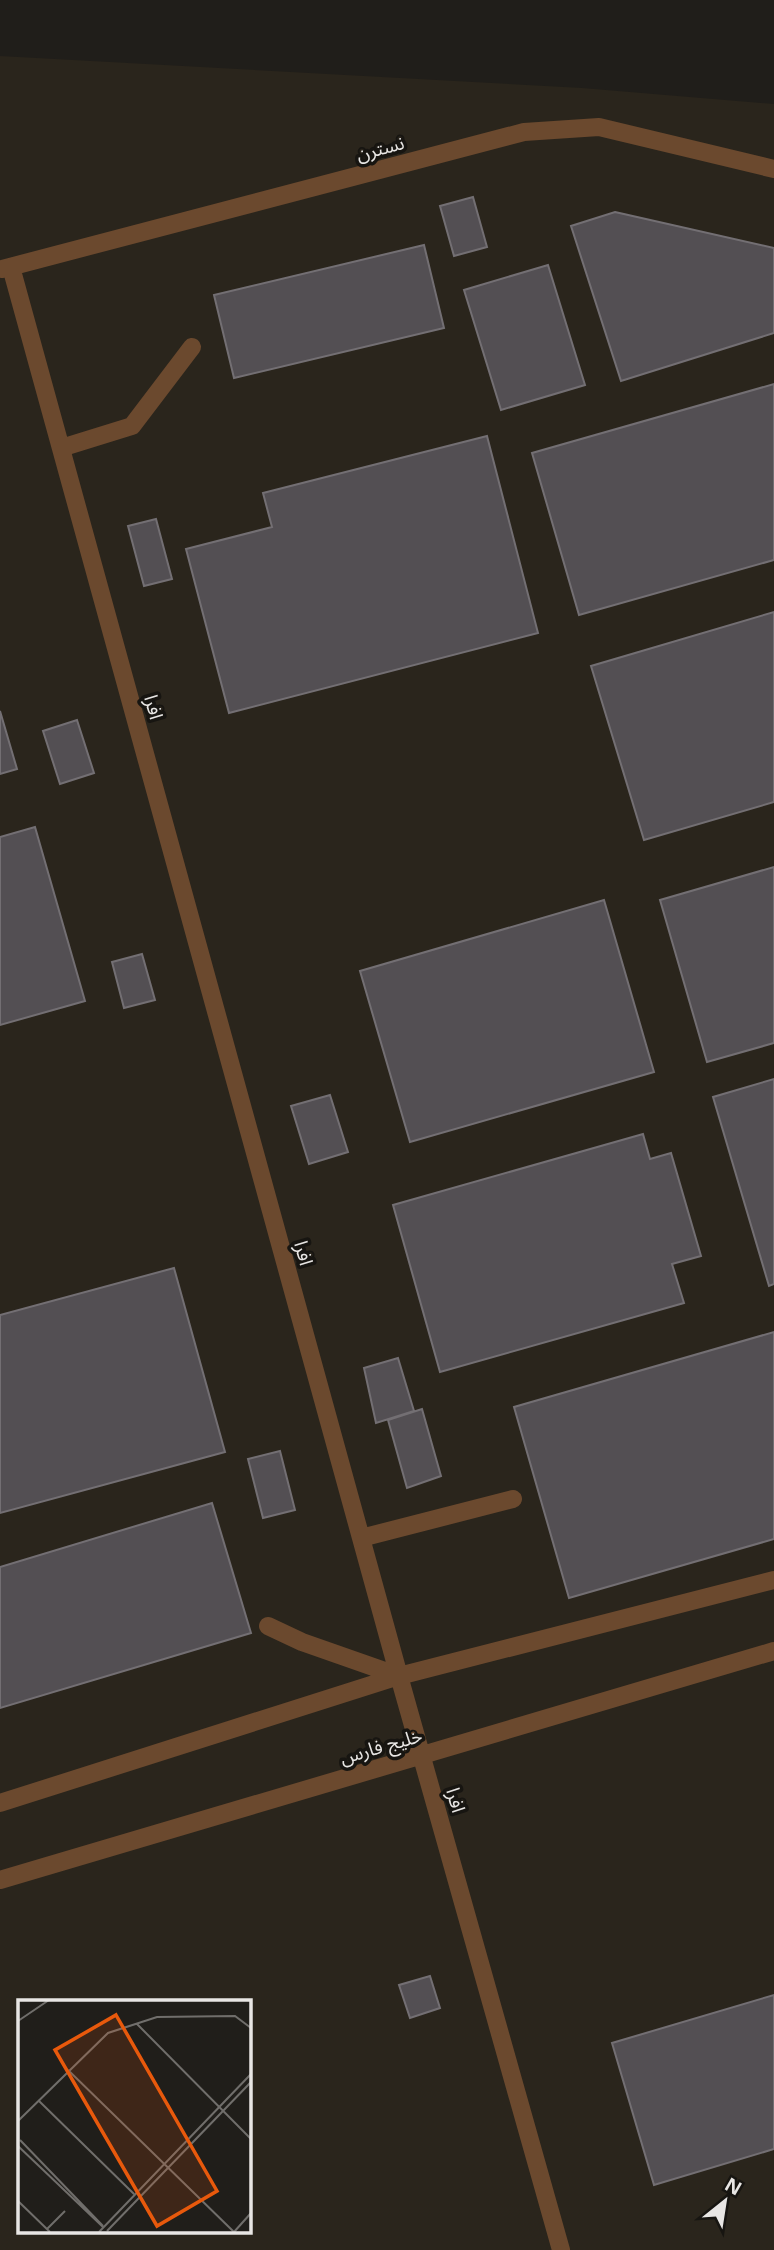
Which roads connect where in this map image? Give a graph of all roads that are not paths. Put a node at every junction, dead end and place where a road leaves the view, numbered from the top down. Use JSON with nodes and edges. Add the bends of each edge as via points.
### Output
{"nodes":[{"id":1,"x":774,"y":169,"type":"edge"},
{"id":2,"x":6,"y":268,"type":"edge"},
{"id":3,"x":192,"y":347,"type":"dead end"},
{"id":4,"x":61,"y":448,"type":"junction"},
{"id":5,"x":513,"y":1499,"type":"dead end"},
{"id":6,"x":361,"y":1538,"type":"junction"},
{"id":7,"x":774,"y":1580,"type":"edge"},
{"id":8,"x":268,"y":1626,"type":"dead end"},
{"id":9,"x":774,"y":1651,"type":"edge"},
{"id":10,"x":399,"y":1676,"type":"junction"},
{"id":11,"x":422,"y":1756,"type":"junction"},
{"id":12,"x":0,"y":1803,"type":"edge"},
{"id":13,"x":0,"y":1881,"type":"edge"},
{"id":14,"x":561,"y":2250,"type":"edge"}],
"edges":[{"from":1,"to":2,"type":"lane","name":"نسترن","via":[[599,127],[524,132]]},
{"from":2,"to":4,"type":"lane","name":"افرا"},
{"from":3,"to":4,"type":"lane","via":[[132,426]]},
{"from":4,"to":6,"type":"lane","name":"افرا"},
{"from":5,"to":6,"type":"lane"},
{"from":6,"to":10,"type":"lane","name":"افرا"},
{"from":7,"to":10,"type":"lane"},
{"from":8,"to":10,"type":"lane"},
{"from":9,"to":11,"type":"lane","name":"خلیج فارس"},
{"from":10,"to":11,"type":"lane","name":"افرا"},
{"from":10,"to":12,"type":"lane"},
{"from":11,"to":13,"type":"lane","name":"خلیج فارس"},
{"from":11,"to":14,"type":"lane","name":"افرا"}]}
